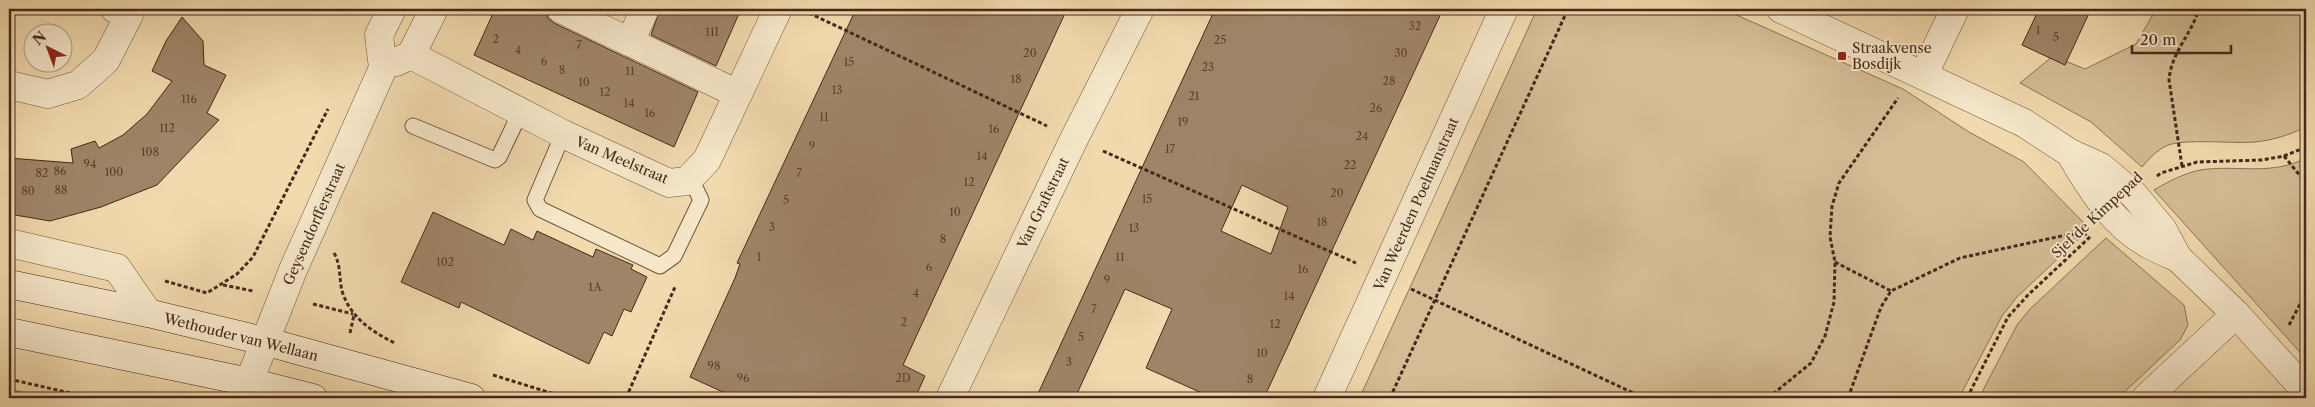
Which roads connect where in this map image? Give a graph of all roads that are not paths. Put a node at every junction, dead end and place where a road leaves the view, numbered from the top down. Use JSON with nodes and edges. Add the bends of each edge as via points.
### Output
{"nodes":[{"id":1,"x":115,"y":9,"type":"edge"},
{"id":2,"x":392,"y":9,"type":"edge"},
{"id":3,"x":434,"y":9,"type":"edge"},
{"id":4,"x":561,"y":9,"type":"edge"},
{"id":5,"x":645,"y":9,"type":"edge"},
{"id":6,"x":778,"y":9,"type":"edge"},
{"id":7,"x":1140,"y":9,"type":"edge"},
{"id":8,"x":1504,"y":9,"type":"edge"},
{"id":9,"x":1781,"y":9,"type":"edge"},
{"id":10,"x":1955,"y":9,"type":"edge"},
{"id":11,"x":630,"y":42,"type":"junction"},
{"id":12,"x":411,"y":55,"type":"junction"},
{"id":13,"x":383,"y":68,"type":"junction"},
{"id":14,"x":1924,"y":74,"type":"junction"},
{"id":15,"x":9,"y":85,"type":"edge"},
{"id":16,"x":738,"y":94,"type":"junction"},
{"id":17,"x":520,"y":112,"type":"junction"},
{"id":18,"x":413,"y":126,"type":"dead end"},
{"id":19,"x":563,"y":134,"type":"junction"},
{"id":20,"x":2070,"y":153,"type":"junction"},
{"id":21,"x":690,"y":177,"type":"junction"},
{"id":22,"x":9,"y":243,"type":"edge"},
{"id":23,"x":2178,"y":258,"type":"junction"},
{"id":24,"x":9,"y":284,"type":"edge"},
{"id":25,"x":148,"y":313,"type":"junction"},
{"id":26,"x":2236,"y":314,"type":"junction"},
{"id":27,"x":9,"y":332,"type":"edge"},
{"id":28,"x":264,"y":341,"type":"junction"},
{"id":29,"x":249,"y":382,"type":"junction"},
{"id":30,"x":2306,"y":391,"type":"edge"},
{"id":31,"x":313,"y":398,"type":"edge"},
{"id":32,"x":471,"y":398,"type":"edge"},
{"id":33,"x":950,"y":398,"type":"edge"},
{"id":34,"x":1327,"y":398,"type":"edge"},
{"id":35,"x":2146,"y":398,"type":"edge"}],
"edges":[{"from":1,"to":15,"type":"street","via":[[129,15],[106,60],[78,85],[48,94]]},
{"from":2,"to":13,"type":"street","via":[[379,35]]},
{"from":3,"to":12,"type":"street"},
{"from":4,"to":11,"type":"street"},
{"from":5,"to":11,"type":"street"},
{"from":6,"to":16,"type":"street","name":"Van Meelstraat"},
{"from":7,"to":33,"type":"street","name":"Van Graftstraat"},
{"from":8,"to":34,"type":"street","name":"Van Weerden Poelmanstraat"},
{"from":9,"to":14,"type":"street"},
{"from":10,"to":14,"type":"street"},
{"from":11,"to":16,"type":"street"},
{"from":12,"to":13,"type":"street"},
{"from":12,"to":17,"type":"street","name":"Van Meelstraat"},
{"from":13,"to":28,"type":"street","name":"Geysendorfferstraat","via":[[292,270]]},
{"from":14,"to":20,"type":"street","via":[[2024,123]]},
{"from":16,"to":21,"type":"street","name":"Van Meelstraat","via":[[707,160]]},
{"from":17,"to":18,"type":"lane","via":[[495,160]]},
{"from":17,"to":19,"type":"street","name":"Van Meelstraat"},
{"from":19,"to":21,"type":"street","name":"Van Meelstraat","via":[[669,183],[687,181]]},
{"from":19,"to":21,"type":"lane","via":[[536,204],[660,266],[674,256],[701,200]]},
{"from":20,"to":23,"type":"street","via":[[2101,167],[2134,195],[2163,230]]},
{"from":20,"to":23,"type":"street","via":[[2087,183],[2112,215],[2148,245]]},
{"from":22,"to":25,"type":"street","via":[[117,268]]},
{"from":23,"to":26,"type":"street"},
{"from":24,"to":25,"type":"street","name":"Wethouder van Wellaan"},
{"from":25,"to":28,"type":"street","name":"Wethouder van Wellaan"},
{"from":26,"to":30,"type":"street"},
{"from":26,"to":35,"type":"street"},
{"from":27,"to":29,"type":"street"},
{"from":28,"to":29,"type":"street","name":"Geysendorfferstraat"},
{"from":28,"to":32,"type":"street","name":"Wethouder van Wellaan"},
{"from":29,"to":31,"type":"street"}]}
